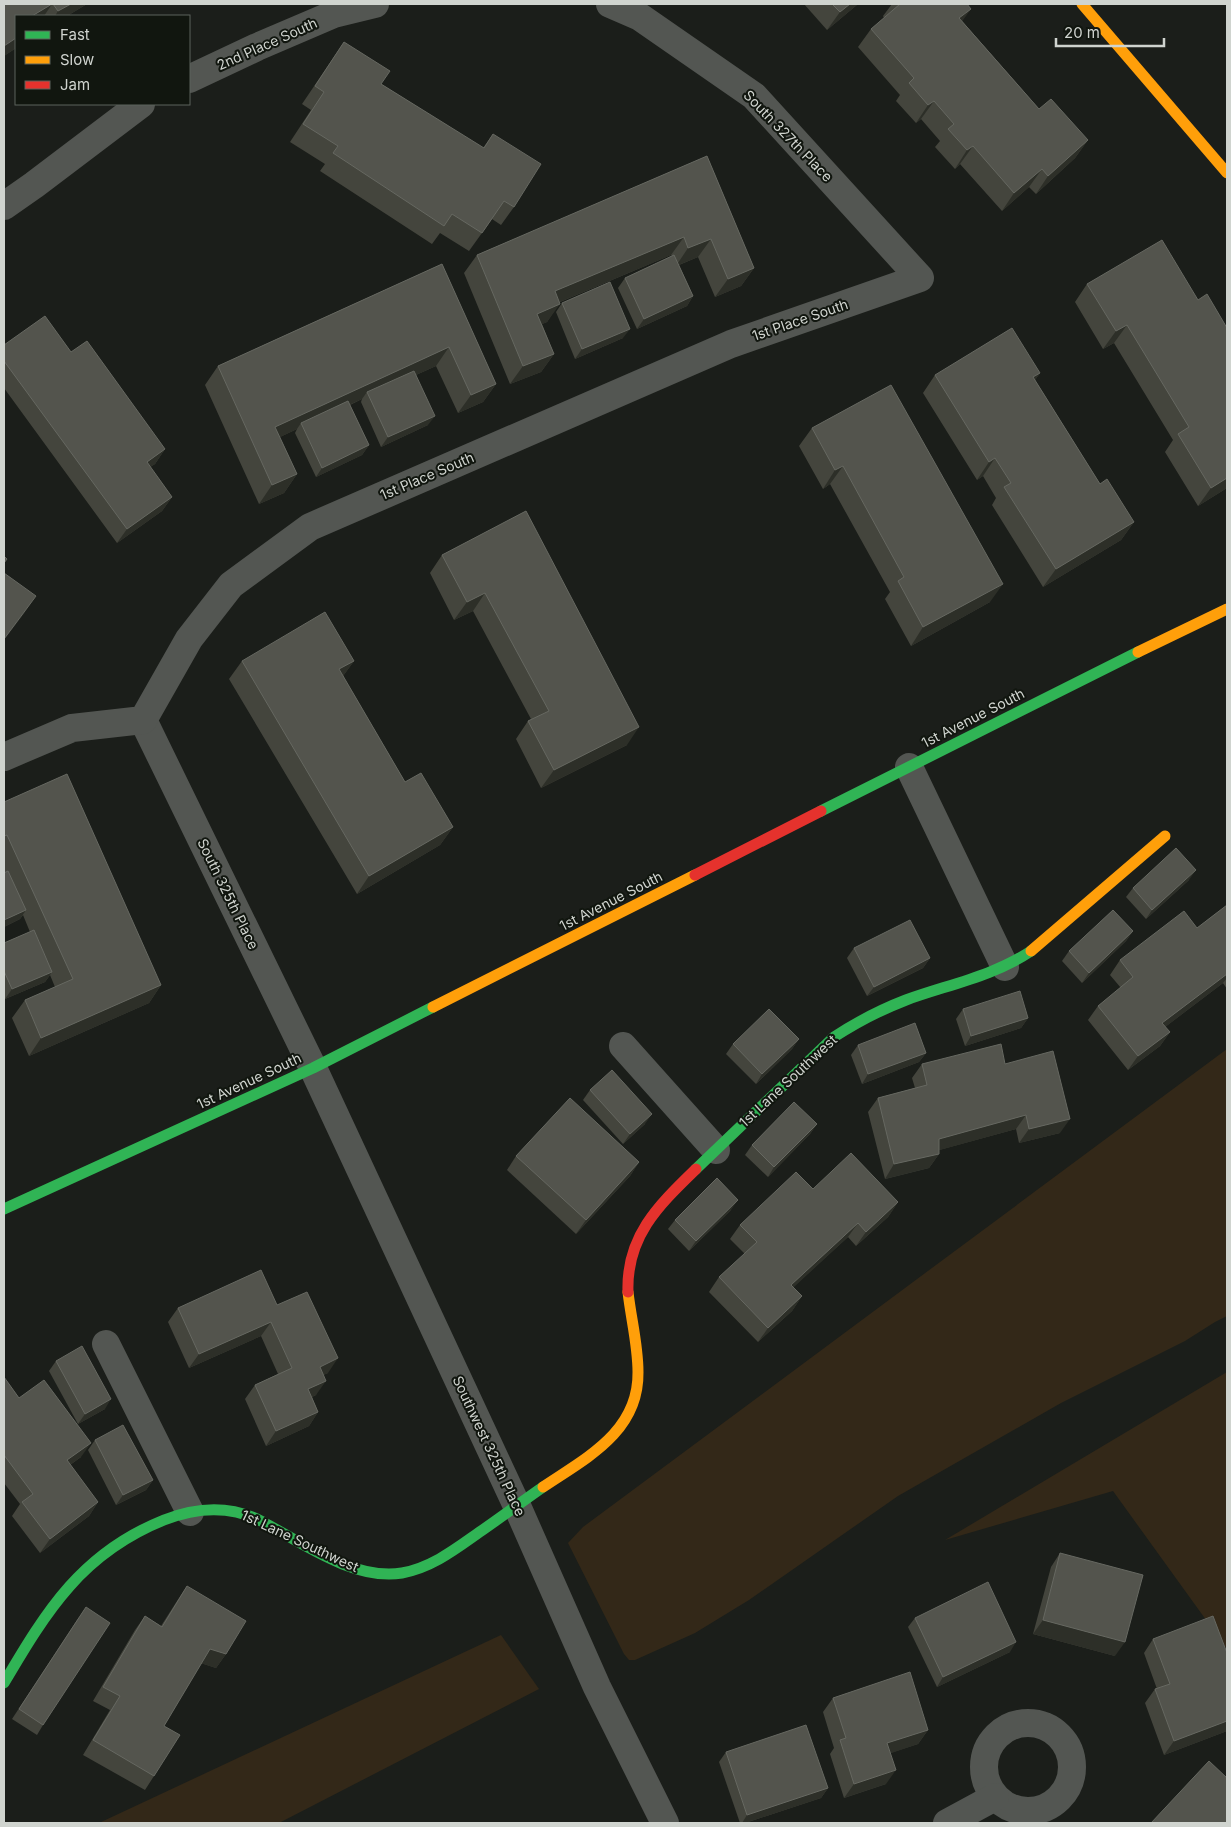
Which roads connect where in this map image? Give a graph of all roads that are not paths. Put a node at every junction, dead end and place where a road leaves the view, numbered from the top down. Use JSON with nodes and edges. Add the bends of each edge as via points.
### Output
{"nodes":[{"id":1,"x":375,"y":4,"type":"edge"},
{"id":2,"x":610,"y":4,"type":"edge"},
{"id":3,"x":1082,"y":4,"type":"edge"},
{"id":4,"x":190,"y":79,"type":"edge"},
{"id":5,"x":139,"y":105,"type":"edge"},
{"id":6,"x":1227,"y":173,"type":"edge"},
{"id":7,"x":4,"y":206,"type":"edge"},
{"id":8,"x":920,"y":278,"type":"joint"},
{"id":9,"x":1227,"y":608,"type":"edge"},
{"id":10,"x":143,"y":720,"type":"junction"},
{"id":11,"x":4,"y":757,"type":"edge"},
{"id":12,"x":909,"y":767,"type":"junction"},
{"id":13,"x":1165,"y":836,"type":"dead end"},
{"id":14,"x":1005,"y":967,"type":"junction"},
{"id":15,"x":623,"y":1046,"type":"dead end"},
{"id":16,"x":313,"y":1068,"type":"junction"},
{"id":17,"x":716,"y":1150,"type":"junction"},
{"id":18,"x":4,"y":1209,"type":"edge"},
{"id":19,"x":106,"y":1344,"type":"dead end"},
{"id":20,"x":517,"y":1506,"type":"junction"},
{"id":21,"x":190,"y":1512,"type":"junction"},
{"id":22,"x":4,"y":1683,"type":"edge"},
{"id":23,"x":995,"y":1797,"type":"dead end"},
{"id":24,"x":665,"y":1823,"type":"edge"},
{"id":25,"x":947,"y":1823,"type":"edge"}],
"edges":[{"from":1,"to":4,"type":"street","name":"2nd Place South","via":[[334,14]]},
{"from":2,"to":8,"type":"street","name":"South 327th Place","via":[[640,17],[754,96]]},
{"from":3,"to":6,"type":"street"},
{"from":5,"to":7,"type":"street"},
{"from":8,"to":10,"type":"street","name":"1st Place South","via":[[731,344],[310,527],[231,585],[189,639]]},
{"from":9,"to":12,"type":"street","name":"1st Avenue South"},
{"from":10,"to":11,"type":"street","via":[[72,728]]},
{"from":10,"to":16,"type":"street","name":"South 325th Place"},
{"from":12,"to":14,"type":"street"},
{"from":12,"to":16,"type":"street","name":"1st Avenue South"},
{"from":13,"to":14,"type":"street","name":"1st Lane Southwest","via":[[1030,952]]},
{"from":14,"to":17,"type":"street","name":"1st Lane Southwest","via":[[915,996],[855,1022],[816,1052]]},
{"from":15,"to":17,"type":"street"},
{"from":16,"to":18,"type":"street","name":"1st Avenue South"},
{"from":16,"to":20,"type":"street","name":"Southwest 325th Place"},
{"from":17,"to":20,"type":"street","name":"1st Lane Southwest","via":[[663,1201],[636,1245],[628,1286],[640,1376],[630,1413],[604,1442]]},
{"from":19,"to":21,"type":"street"},
{"from":20,"to":21,"type":"street","name":"1st Lane Southwest","via":[[436,1562],[391,1574],[372,1573],[345,1565],[239,1512],[214,1509]]},
{"from":20,"to":24,"type":"street","name":"Southwest 325th Place","via":[[597,1687]]},
{"from":21,"to":22,"type":"street","name":"1st Lane Southwest","via":[[130,1534],[93,1560],[40,1623]]},
{"from":23,"to":25,"type":"street"}]}
